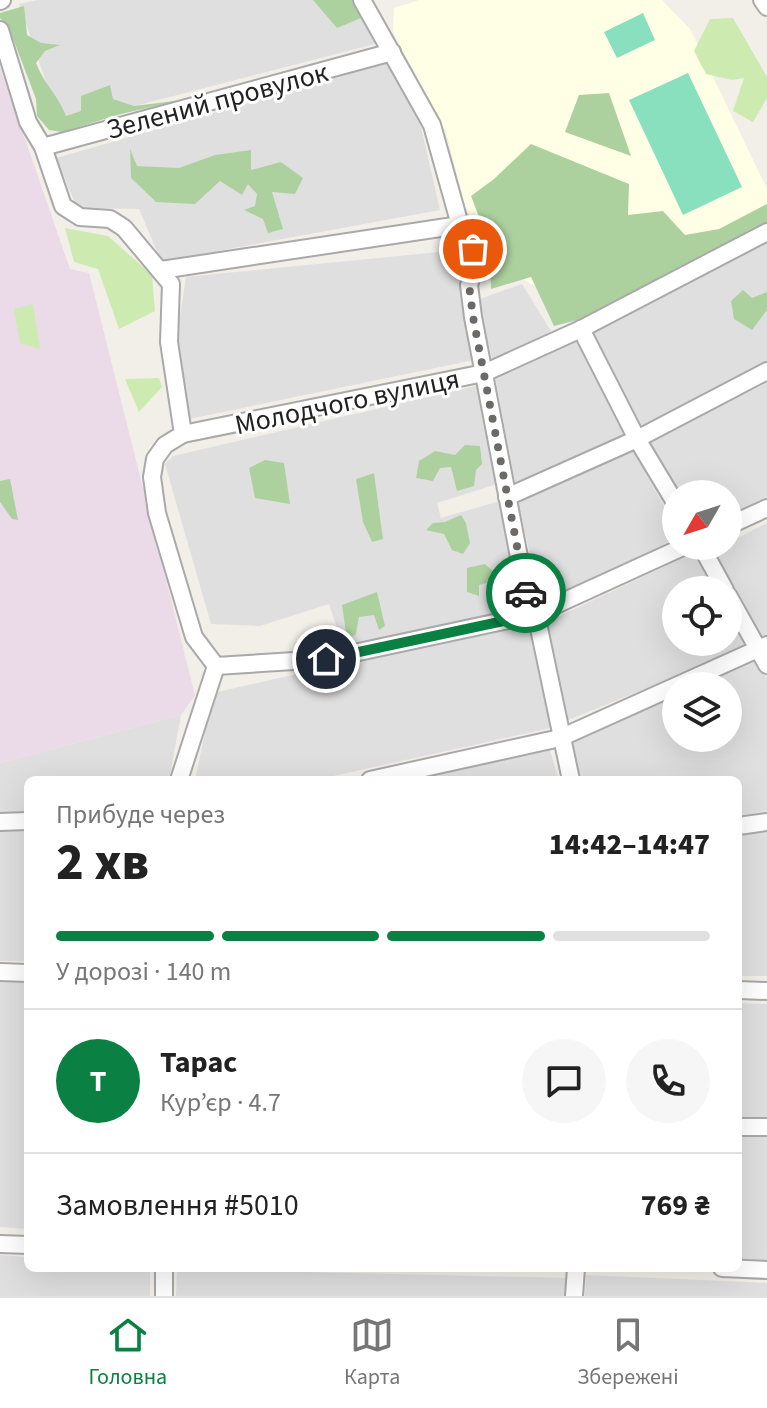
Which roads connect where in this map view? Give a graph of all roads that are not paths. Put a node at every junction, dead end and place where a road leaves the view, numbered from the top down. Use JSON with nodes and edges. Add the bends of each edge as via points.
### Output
{"nodes":[{"id":1,"x":362,"y":0,"type":"edge"},
{"id":2,"x":762,"y":0,"type":"edge"},
{"id":3,"x":767,"y":7,"type":"edge"},
{"id":4,"x":0,"y":30,"type":"edge"},
{"id":5,"x":392,"y":52,"type":"junction"},
{"id":6,"x":43,"y":147,"type":"junction"},
{"id":7,"x":460,"y":225,"type":"junction"},
{"id":8,"x":767,"y":232,"type":"edge"},
{"id":9,"x":161,"y":270,"type":"junction"},
{"id":10,"x":581,"y":329,"type":"junction"},
{"id":11,"x":767,"y":371,"type":"edge"},
{"id":12,"x":484,"y":373,"type":"junction"},
{"id":13,"x":183,"y":434,"type":"junction"},
{"id":14,"x":637,"y":439,"type":"junction"},
{"id":15,"x":662,"y":481,"type":"edge"},
{"id":16,"x":507,"y":497,"type":"junction"},
{"id":17,"x":767,"y":508,"type":"edge"},
{"id":18,"x":742,"y":520,"type":"edge"},
{"id":19,"x":662,"y":556,"type":"edge"},
{"id":20,"x":536,"y":614,"type":"junction"},
{"id":21,"x":742,"y":616,"type":"edge"},
{"id":22,"x":762,"y":647,"type":"edge"},
{"id":23,"x":767,"y":665,"type":"edge"},
{"id":24,"x":216,"y":666,"type":"junction"},
{"id":25,"x":560,"y":738,"type":"junction"},
{"id":26,"x":180,"y":776,"type":"edge"},
{"id":27,"x":388,"y":776,"type":"edge"},
{"id":28,"x":570,"y":776,"type":"edge"},
{"id":29,"x":24,"y":821,"type":"edge"},
{"id":30,"x":0,"y":822,"type":"edge"},
{"id":31,"x":767,"y":822,"type":"edge"},
{"id":32,"x":742,"y":825,"type":"edge"},
{"id":33,"x":0,"y":972,"type":"edge"},
{"id":34,"x":24,"y":973,"type":"edge"},
{"id":35,"x":742,"y":990,"type":"edge"},
{"id":36,"x":767,"y":991,"type":"edge"},
{"id":37,"x":742,"y":1127,"type":"edge"},
{"id":38,"x":767,"y":1127,"type":"edge"},
{"id":39,"x":0,"y":1244,"type":"edge"},
{"id":40,"x":24,"y":1245,"type":"edge"},
{"id":41,"x":742,"y":1269,"type":"edge"},
{"id":42,"x":767,"y":1270,"type":"edge"},
{"id":43,"x":164,"y":1272,"type":"edge"},
{"id":44,"x":576,"y":1272,"type":"edge"},
{"id":45,"x":164,"y":1296,"type":"edge"},
{"id":46,"x":574,"y":1296,"type":"edge"}],
"edges":[{"from":1,"to":5,"type":"street"},
{"from":2,"to":3,"type":"street"},
{"from":4,"to":6,"type":"street","via":[[28,122]]},
{"from":5,"to":6,"type":"street","name":"Зелений провулок"},
{"from":5,"to":7,"type":"street","via":[[432,125]]},
{"from":6,"to":9,"type":"street","via":[[63,206],[80,217],[110,219],[124,228]]},
{"from":7,"to":9,"type":"street"},
{"from":7,"to":12,"type":"street","via":[[473,249],[469,285]]},
{"from":8,"to":10,"type":"street","name":"Молодчого вулиця"},
{"from":9,"to":13,"type":"street","via":[[171,284],[169,342]]},
{"from":10,"to":12,"type":"street","name":"Молодчого вулиця"},
{"from":10,"to":14,"type":"street"},
{"from":11,"to":14,"type":"street"},
{"from":12,"to":13,"type":"street","name":"Молодчого вулиця"},
{"from":12,"to":16,"type":"street"},
{"from":13,"to":24,"type":"street","via":[[155,459],[155,501],[194,637]]},
{"from":14,"to":15,"type":"street"},
{"from":14,"to":16,"type":"street"},
{"from":16,"to":20,"type":"street","via":[[529,609]]},
{"from":17,"to":18,"type":"street"},
{"from":19,"to":20,"type":"street"},
{"from":20,"to":24,"type":"street","via":[[326,659]]},
{"from":20,"to":25,"type":"street"},
{"from":21,"to":22,"type":"street"},
{"from":22,"to":23,"type":"street"},
{"from":22,"to":25,"type":"street"},
{"from":24,"to":26,"type":"street"},
{"from":25,"to":27,"type":"street"},
{"from":25,"to":28,"type":"street"},
{"from":29,"to":30,"type":"street"},
{"from":31,"to":32,"type":"street"},
{"from":33,"to":34,"type":"street"},
{"from":35,"to":36,"type":"street"},
{"from":37,"to":38,"type":"street"},
{"from":39,"to":40,"type":"street"},
{"from":41,"to":42,"type":"street"},
{"from":43,"to":45,"type":"street"},
{"from":44,"to":46,"type":"street"}]}
